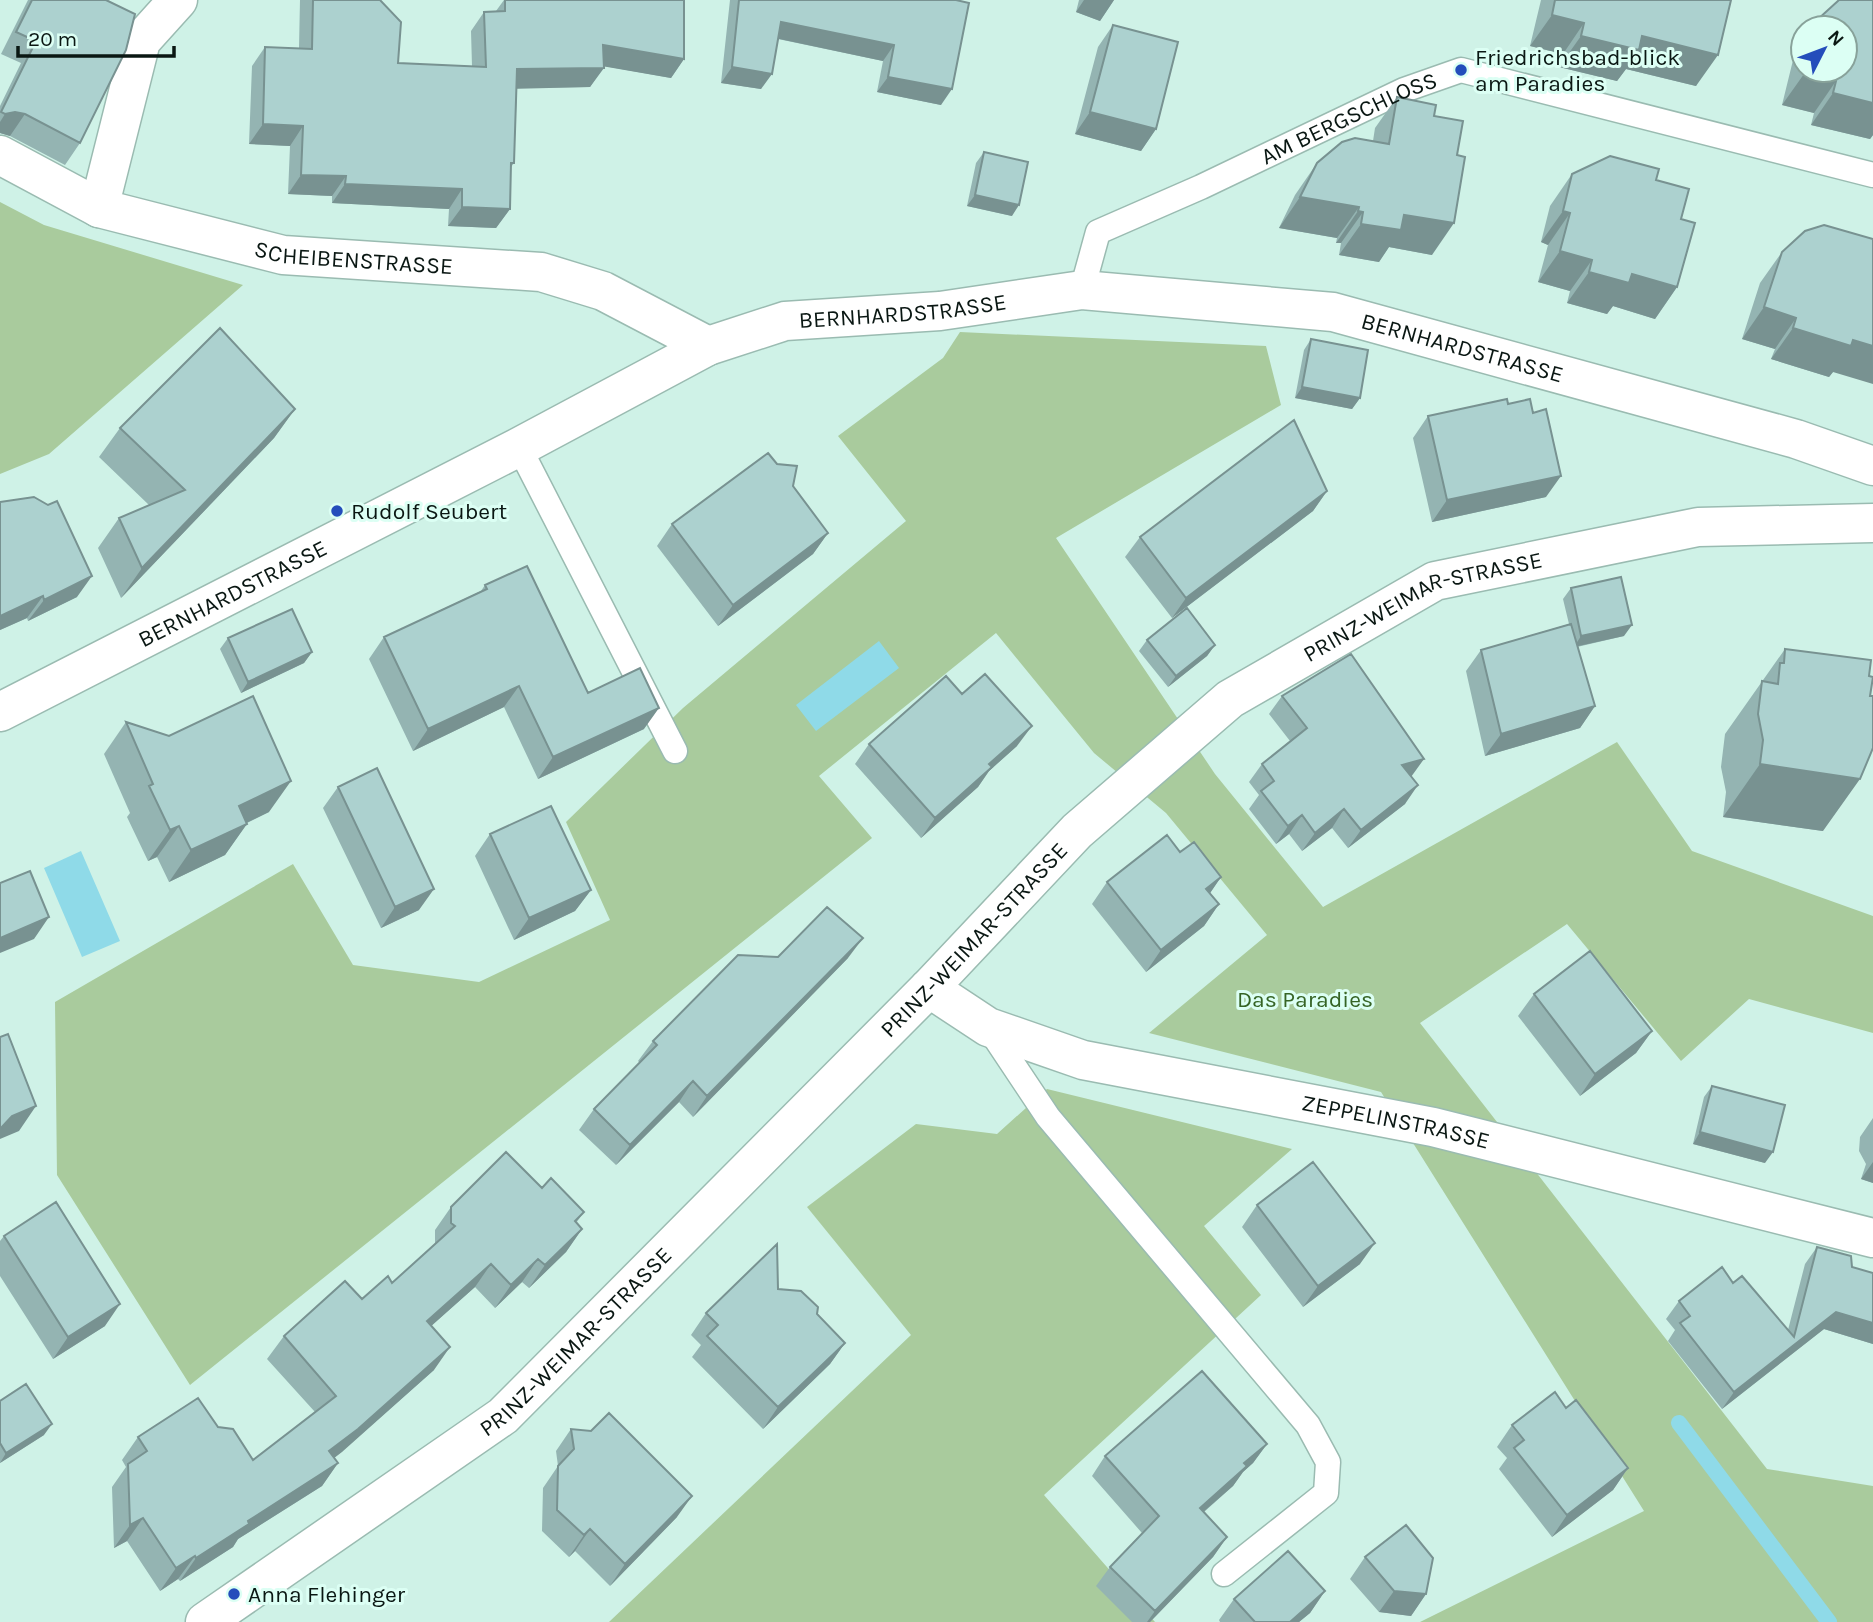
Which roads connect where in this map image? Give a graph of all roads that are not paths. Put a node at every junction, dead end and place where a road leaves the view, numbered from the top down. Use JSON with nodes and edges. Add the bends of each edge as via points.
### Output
{"nodes":[{"id":1,"x":178,"y":0,"type":"edge"},
{"id":2,"x":0,"y":155,"type":"edge"},
{"id":3,"x":1873,"y":175,"type":"edge"},
{"id":4,"x":99,"y":208,"type":"junction"},
{"id":5,"x":1082,"y":290,"type":"junction"},
{"id":6,"x":708,"y":345,"type":"junction"},
{"id":7,"x":519,"y":447,"type":"junction"},
{"id":8,"x":1873,"y":466,"type":"edge"},
{"id":9,"x":1873,"y":523,"type":"edge"},
{"id":10,"x":0,"y":712,"type":"edge"},
{"id":11,"x":674,"y":751,"type":"dead end"},
{"id":12,"x":929,"y":988,"type":"junction"},
{"id":13,"x":988,"y":1027,"type":"junction"},
{"id":14,"x":1873,"y":1238,"type":"edge"},
{"id":15,"x":1224,"y":1574,"type":"dead end"},
{"id":16,"x":205,"y":1622,"type":"edge"}],
"edges":[{"from":1,"to":4,"type":"street","via":[[141,41]]},
{"from":2,"to":4,"type":"street","name":"SCHEIBENSTRASSE"},
{"from":3,"to":5,"type":"lane","name":"AM BERGSCHLOSS","via":[[1461,70],[1404,90],[1098,232]]},
{"from":4,"to":6,"type":"street","name":"SCHEIBENSTRASSE","via":[[283,255],[541,272],[603,291]]},
{"from":5,"to":6,"type":"street","name":"BERNHARDSTRASSE","via":[[940,311],[785,321]]},
{"from":5,"to":8,"type":"street","name":"BERNHARDSTRASSE","via":[[1333,312],[1797,439]]},
{"from":6,"to":7,"type":"street","name":"BERNHARDSTRASSE"},
{"from":7,"to":10,"type":"street","name":"BERNHARDSTRASSE"},
{"from":7,"to":11,"type":"lane"},
{"from":9,"to":12,"type":"street","name":"PRINZ-WEIMAR-STRASSE","via":[[1698,527],[1435,581],[1230,699],[1077,831]]},
{"from":12,"to":13,"type":"street","name":"ZEPPELINSTRASSE"},
{"from":12,"to":16,"type":"street","name":"PRINZ-WEIMAR-STRASSE","via":[[503,1416]]},
{"from":13,"to":14,"type":"street","name":"ZEPPELINSTRASSE","via":[[1083,1060],[1433,1127]]},
{"from":13,"to":15,"type":"lane","via":[[1048,1117],[1308,1425],[1328,1462],[1326,1493]]}]}
